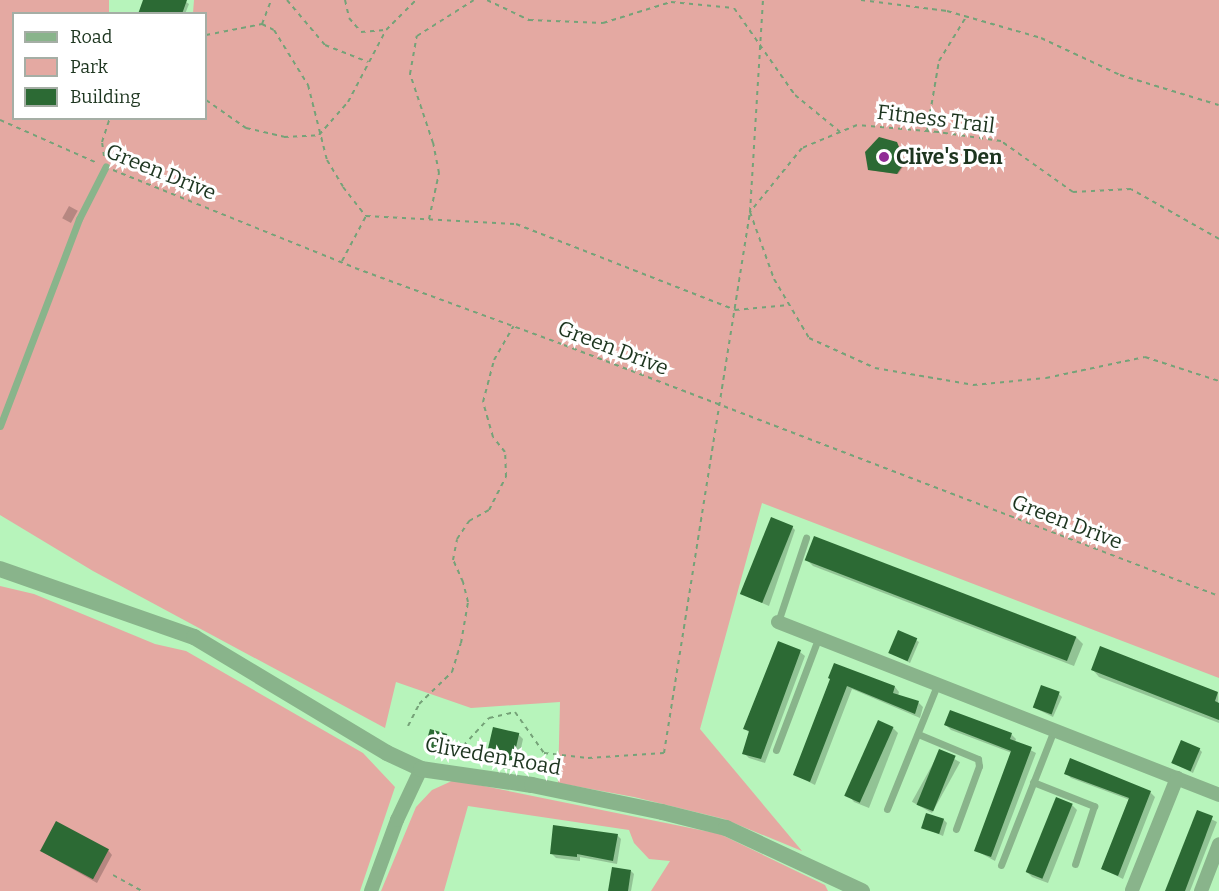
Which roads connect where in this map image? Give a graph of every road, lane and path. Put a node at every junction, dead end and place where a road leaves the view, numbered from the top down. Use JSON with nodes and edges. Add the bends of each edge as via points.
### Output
{"nodes":[{"id":1,"x":271,"y":0,"type":"edge"},
{"id":2,"x":287,"y":0,"type":"edge"},
{"id":3,"x":345,"y":0,"type":"edge"},
{"id":4,"x":416,"y":0,"type":"edge"},
{"id":5,"x":474,"y":0,"type":"edge"},
{"id":6,"x":487,"y":0,"type":"edge"},
{"id":7,"x":762,"y":0,"type":"edge"},
{"id":8,"x":861,"y":0,"type":"edge"},
{"id":9,"x":886,"y":0,"type":"edge"},
{"id":10,"x":892,"y":2,"type":"edge"},
{"id":11,"x":966,"y":16,"type":"junction"},
{"id":12,"x":262,"y":24,"type":"junction"},
{"id":13,"x":386,"y":30,"type":"junction"},
{"id":14,"x":207,"y":35,"type":"edge"},
{"id":15,"x":760,"y":47,"type":"junction"},
{"id":16,"x":368,"y":62,"type":"junction"},
{"id":17,"x":207,"y":101,"type":"edge"},
{"id":18,"x":1219,"y":105,"type":"edge"},
{"id":19,"x":0,"y":120,"type":"edge"},
{"id":20,"x":109,"y":120,"type":"edge"},
{"id":21,"x":927,"y":131,"type":"junction"},
{"id":22,"x":840,"y":132,"type":"junction"},
{"id":23,"x":319,"y":135,"type":"junction"},
{"id":24,"x":106,"y":166,"type":"junction"},
{"id":25,"x":750,"y":212,"type":"junction"},
{"id":26,"x":366,"y":216,"type":"junction"},
{"id":27,"x":429,"y":219,"type":"junction"},
{"id":28,"x":1219,"y":239,"type":"edge"},
{"id":29,"x":341,"y":262,"type":"junction"},
{"id":30,"x":789,"y":305,"type":"junction"},
{"id":31,"x":735,"y":310,"type":"junction"},
{"id":32,"x":514,"y":326,"type":"junction"},
{"id":33,"x":1219,"y":381,"type":"edge"},
{"id":34,"x":721,"y":406,"type":"junction"},
{"id":35,"x":0,"y":426,"type":"edge"},
{"id":36,"x":806,"y":538,"type":"dead end"},
{"id":37,"x":0,"y":569,"type":"edge"},
{"id":38,"x":1219,"y":596,"type":"edge"},
{"id":39,"x":778,"y":622,"type":"joint"},
{"id":40,"x":818,"y":639,"type":"junction"},
{"id":41,"x":937,"y":685,"type":"junction"},
{"id":42,"x":408,"y":726,"type":"dead end"},
{"id":43,"x":1056,"y":731,"type":"junction"},
{"id":44,"x":918,"y":734,"type":"junction"},
{"id":45,"x":776,"y":750,"type":"dead end"},
{"id":46,"x":421,"y":769,"type":"junction"},
{"id":47,"x":440,"y":773,"type":"junction"},
{"id":48,"x":1177,"y":778,"type":"junction"},
{"id":49,"x":1034,"y":782,"type":"junction"},
{"id":50,"x":1219,"y":795,"type":"edge"},
{"id":51,"x":886,"y":809,"type":"dead end"},
{"id":52,"x":956,"y":829,"type":"dead end"},
{"id":53,"x":1219,"y":844,"type":"edge"},
{"id":54,"x":1075,"y":864,"type":"dead end"},
{"id":55,"x":1001,"y":865,"type":"dead end"},
{"id":56,"x":113,"y":875,"type":"dead end"},
{"id":57,"x":844,"y":887,"type":"edge"},
{"id":58,"x":1132,"y":890,"type":"edge"},
{"id":59,"x":142,"y":891,"type":"edge"},
{"id":60,"x":371,"y":891,"type":"edge"},
{"id":61,"x":862,"y":891,"type":"edge"},
{"id":62,"x":1201,"y":891,"type":"edge"}],
"edges":[{"from":1,"to":12,"type":"path"},
{"from":2,"to":16,"type":"path","via":[[325,45]]},
{"from":3,"to":13,"type":"path","via":[[349,18],[362,32]]},
{"from":4,"to":13,"type":"path"},
{"from":5,"to":27,"type":"path","via":[[417,36],[410,74],[439,173]]},
{"from":6,"to":15,"type":"path","via":[[529,20],[603,23],[671,2],[734,8]]},
{"from":7,"to":15,"type":"path"},
{"from":8,"to":10,"type":"path"},
{"from":9,"to":10,"type":"path"},
{"from":10,"to":11,"type":"path"},
{"from":11,"to":18,"type":"path","via":[[1041,38],[1120,75]]},
{"from":11,"to":21,"type":"path","via":[[939,61]]},
{"from":12,"to":14,"type":"path"},
{"from":12,"to":23,"type":"path","via":[[274,30],[308,85]]},
{"from":13,"to":16,"type":"path"},
{"from":15,"to":22,"type":"path","via":[[795,95]]},
{"from":15,"to":25,"type":"path"},
{"from":16,"to":23,"type":"path","via":[[348,102]]},
{"from":17,"to":23,"type":"path","via":[[246,128],[284,137]]},
{"from":19,"to":24,"type":"path","name":"Green Drive"},
{"from":20,"to":24,"type":"path","via":[[102,142]]},
{"from":21,"to":22,"type":"path","name":"Fitness Trail","via":[[857,125]]},
{"from":21,"to":28,"type":"path","name":"Fitness Trail","via":[[1001,141],[1073,192],[1131,189]]},
{"from":22,"to":25,"type":"path","name":"Fitness Trail","via":[[802,148]]},
{"from":23,"to":26,"type":"path","via":[[327,160]]},
{"from":24,"to":29,"type":"path","name":"Green Drive"},
{"from":24,"to":35,"type":"lane","via":[[79,219]]},
{"from":25,"to":30,"type":"path","via":[[774,279]]},
{"from":25,"to":31,"type":"path"},
{"from":26,"to":27,"type":"path"},
{"from":26,"to":29,"type":"path"},
{"from":27,"to":31,"type":"path","via":[[516,224]]},
{"from":29,"to":32,"type":"path","name":"Green Drive"},
{"from":30,"to":31,"type":"path"},
{"from":30,"to":33,"type":"path","via":[[809,338],[875,368],[973,385],[1046,378],[1144,357]]},
{"from":31,"to":34,"type":"path"},
{"from":32,"to":34,"type":"path","name":"Green Drive"},
{"from":32,"to":42,"type":"path","via":[[494,360],[483,402],[493,437],[505,452],[506,477],[489,510],[469,521],[457,539],[453,560],[468,602],[461,643],[452,672],[419,704]]},
{"from":34,"to":38,"type":"path","name":"Green Drive"},
{"from":34,"to":47,"type":"path","via":[[664,753],[588,758],[544,753],[515,712],[489,718]]},
{"from":36,"to":39,"type":"lane"},
{"from":37,"to":46,"type":"street","name":"Cliveden Road","via":[[194,637],[387,753]]},
{"from":39,"to":40,"type":"street"},
{"from":40,"to":41,"type":"street"},
{"from":40,"to":45,"type":"lane"},
{"from":41,"to":43,"type":"street"},
{"from":41,"to":44,"type":"lane"},
{"from":43,"to":48,"type":"street"},
{"from":43,"to":49,"type":"lane"},
{"from":44,"to":51,"type":"lane"},
{"from":44,"to":52,"type":"lane","via":[[978,759],[980,766]]},
{"from":46,"to":47,"type":"street","name":"Cliveden Road"},
{"from":46,"to":60,"type":"street"},
{"from":47,"to":57,"type":"street","name":"Cliveden Road","via":[[532,785],[726,828]]},
{"from":48,"to":50,"type":"street"},
{"from":48,"to":58,"type":"street"},
{"from":49,"to":54,"type":"lane","via":[[1094,806]]},
{"from":49,"to":55,"type":"lane"},
{"from":53,"to":62,"type":"street"},
{"from":56,"to":59,"type":"path"},
{"from":57,"to":61,"type":"street","name":"Cliveden Road"}]}
